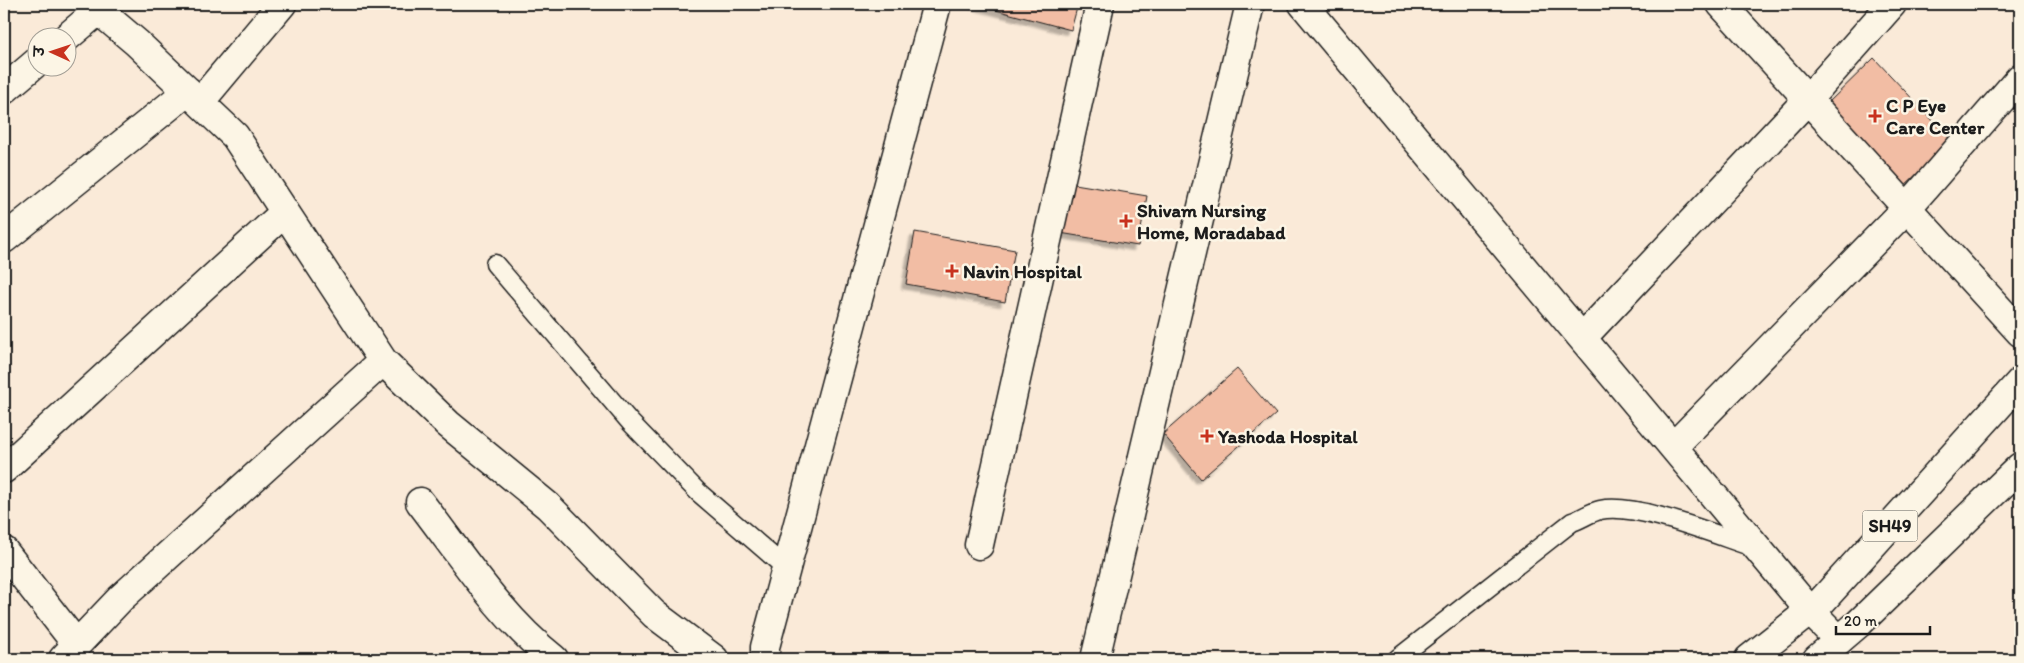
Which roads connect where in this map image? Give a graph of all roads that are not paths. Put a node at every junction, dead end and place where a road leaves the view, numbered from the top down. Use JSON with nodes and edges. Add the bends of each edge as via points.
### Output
{"nodes":[{"id":1,"x":282,"y":4,"type":"edge"},
{"id":2,"x":937,"y":4,"type":"edge"},
{"id":3,"x":1100,"y":4,"type":"edge"},
{"id":4,"x":1250,"y":4,"type":"edge"},
{"id":5,"x":1303,"y":4,"type":"edge"},
{"id":6,"x":1721,"y":4,"type":"edge"},
{"id":7,"x":1892,"y":4,"type":"edge"},
{"id":8,"x":95,"y":7,"type":"edge"},
{"id":9,"x":75,"y":28,"type":"edge"},
{"id":10,"x":28,"y":70,"type":"edge"},
{"id":11,"x":2020,"y":78,"type":"edge"},
{"id":12,"x":4,"y":90,"type":"edge"},
{"id":13,"x":194,"y":96,"type":"junction"},
{"id":14,"x":1808,"y":99,"type":"junction"},
{"id":15,"x":1907,"y":208,"type":"junction"},
{"id":16,"x":285,"y":212,"type":"junction"},
{"id":17,"x":4,"y":238,"type":"edge"},
{"id":18,"x":495,"y":264,"type":"dead end"},
{"id":19,"x":2020,"y":332,"type":"edge"},
{"id":20,"x":1582,"y":338,"type":"junction"},
{"id":21,"x":383,"y":361,"type":"junction"},
{"id":22,"x":2020,"y":382,"type":"edge"},
{"id":23,"x":1673,"y":447,"type":"junction"},
{"id":24,"x":2020,"y":467,"type":"edge"},
{"id":25,"x":4,"y":469,"type":"edge"},
{"id":26,"x":420,"y":502,"type":"dead end"},
{"id":27,"x":979,"y":545,"type":"dead end"},
{"id":28,"x":1758,"y":549,"type":"junction"},
{"id":29,"x":4,"y":551,"type":"edge"},
{"id":30,"x":786,"y":568,"type":"junction"},
{"id":31,"x":1810,"y":611,"type":"junction"},
{"id":32,"x":1839,"y":640,"type":"junction"},
{"id":33,"x":70,"y":652,"type":"edge"},
{"id":34,"x":554,"y":659,"type":"edge"},
{"id":35,"x":714,"y":659,"type":"edge"},
{"id":36,"x":765,"y":659,"type":"edge"},
{"id":37,"x":1096,"y":659,"type":"edge"},
{"id":38,"x":1397,"y":659,"type":"edge"},
{"id":39,"x":1749,"y":659,"type":"edge"},
{"id":40,"x":1817,"y":659,"type":"edge"}],
"edges":[{"from":1,"to":13,"type":"street"},
{"from":2,"to":30,"type":"street"},
{"from":3,"to":27,"type":"street"},
{"from":4,"to":37,"type":"street"},
{"from":5,"to":20,"type":"street"},
{"from":6,"to":14,"type":"street"},
{"from":7,"to":14,"type":"street"},
{"from":8,"to":9,"type":"street"},
{"from":8,"to":13,"type":"street"},
{"from":10,"to":12,"type":"street"},
{"from":11,"to":15,"type":"street"},
{"from":13,"to":16,"type":"street","via":[[235,136]]},
{"from":13,"to":17,"type":"street"},
{"from":14,"to":15,"type":"street"},
{"from":14,"to":20,"type":"street"},
{"from":15,"to":19,"type":"street"},
{"from":15,"to":23,"type":"street"},
{"from":16,"to":21,"type":"street"},
{"from":16,"to":25,"type":"street"},
{"from":18,"to":30,"type":"lane","via":[[630,422],[698,492]]},
{"from":20,"to":23,"type":"street"},
{"from":21,"to":33,"type":"street","via":[[128,592]]},
{"from":21,"to":35,"type":"street","via":[[448,424],[548,506],[654,614]]},
{"from":22,"to":31,"type":"street","number":"SH49","via":[[1820,604]]},
{"from":23,"to":28,"type":"street"},
{"from":24,"to":32,"type":"street","number":"SH49"},
{"from":26,"to":34,"type":"street","via":[[497,602]]},
{"from":28,"to":31,"type":"street"},
{"from":28,"to":38,"type":"lane","via":[[1656,515],[1627,509],[1600,510],[1572,522]]},
{"from":29,"to":33,"type":"street"},
{"from":30,"to":36,"type":"street","via":[[765,647]]},
{"from":31,"to":32,"type":"street"},
{"from":31,"to":39,"type":"street","number":"SH49"},
{"from":32,"to":40,"type":"street","number":"SH49"}]}
